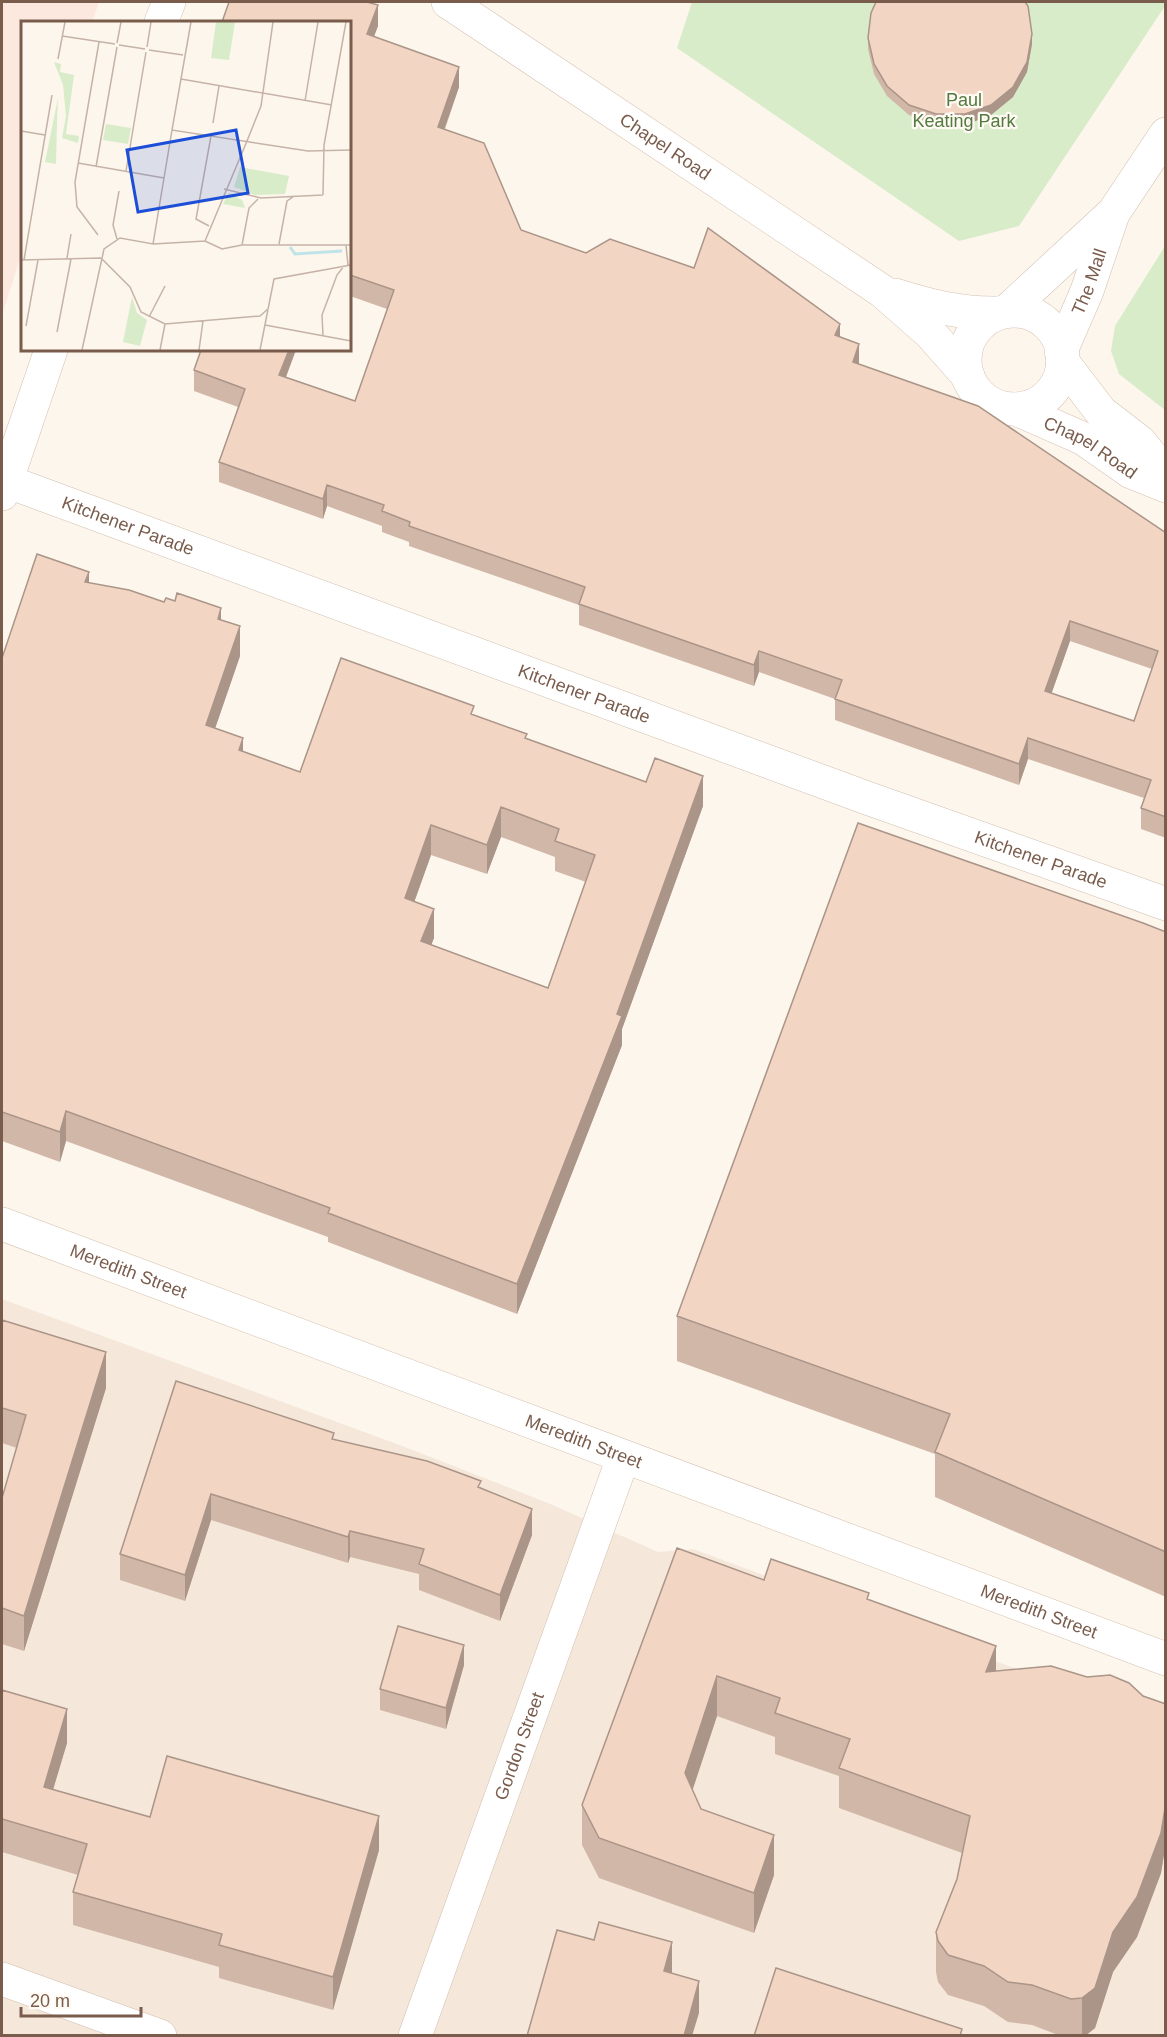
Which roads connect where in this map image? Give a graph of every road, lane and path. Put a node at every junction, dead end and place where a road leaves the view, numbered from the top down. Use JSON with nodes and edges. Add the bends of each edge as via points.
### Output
{"nodes":[{"id":1,"x":168,"y":2,"type":"edge"},
{"id":2,"x":448,"y":2,"type":"edge"},
{"id":3,"x":161,"y":21,"type":"edge"},
{"id":4,"x":1166,"y":134,"type":"edge"},
{"id":5,"x":1114,"y":212,"type":"junction"},
{"id":6,"x":882,"y":291,"type":"junction"},
{"id":7,"x":1003,"y":312,"type":"junction"},
{"id":8,"x":51,"y":351,"type":"edge"},
{"id":9,"x":1062,"y":356,"type":"junction"},
{"id":10,"x":968,"y":376,"type":"junction"},
{"id":11,"x":1016,"y":409,"type":"junction"},
{"id":12,"x":1166,"y":475,"type":"edge"},
{"id":13,"x":1166,"y":486,"type":"edge"},
{"id":14,"x":4,"y":487,"type":"edge"},
{"id":15,"x":1166,"y":904,"type":"edge"},
{"id":16,"x":2,"y":1224,"type":"edge"},
{"id":17,"x":623,"y":1458,"type":"junction"},
{"id":18,"x":1166,"y":1659,"type":"edge"},
{"id":19,"x":2,"y":1979,"type":"edge"},
{"id":20,"x":160,"y":2036,"type":"edge"},
{"id":21,"x":415,"y":2036,"type":"edge"}],
"edges":[{"from":1,"to":3,"type":"street"},
{"from":2,"to":6,"type":"street","name":"Chapel Road"},
{"from":4,"to":5,"type":"street","name":"The Mall"},
{"from":5,"to":7,"type":"street","name":"The Mall"},
{"from":5,"to":9,"type":"street","name":"The Mall"},
{"from":6,"to":7,"type":"street","name":"Chapel Road","via":[[941,309],[970,314]]},
{"from":6,"to":10,"type":"street","name":"Chapel Road","via":[[930,333]]},
{"from":7,"to":9,"type":"street","via":[[1025,312],[1042,320],[1055,334]]},
{"from":7,"to":10,"type":"street","via":[[982,323],[970,338],[965,357]]},
{"from":8,"to":14,"type":"street"},
{"from":9,"to":11,"type":"street","via":[[1057,381],[1044,398]]},
{"from":9,"to":12,"type":"street","name":"Chapel Road","via":[[1101,412],[1140,442]]},
{"from":10,"to":11,"type":"street","via":[[972,386],[987,400]]},
{"from":11,"to":13,"type":"street","name":"Chapel Road","via":[[1084,439],[1131,471]]},
{"from":14,"to":15,"type":"street","name":"Kitchener Parade"},
{"from":16,"to":17,"type":"street","name":"Meredith Street"},
{"from":17,"to":18,"type":"street","name":"Meredith Street"},
{"from":17,"to":21,"type":"street","name":"Gordon Street"},
{"from":19,"to":20,"type":"street"}]}
